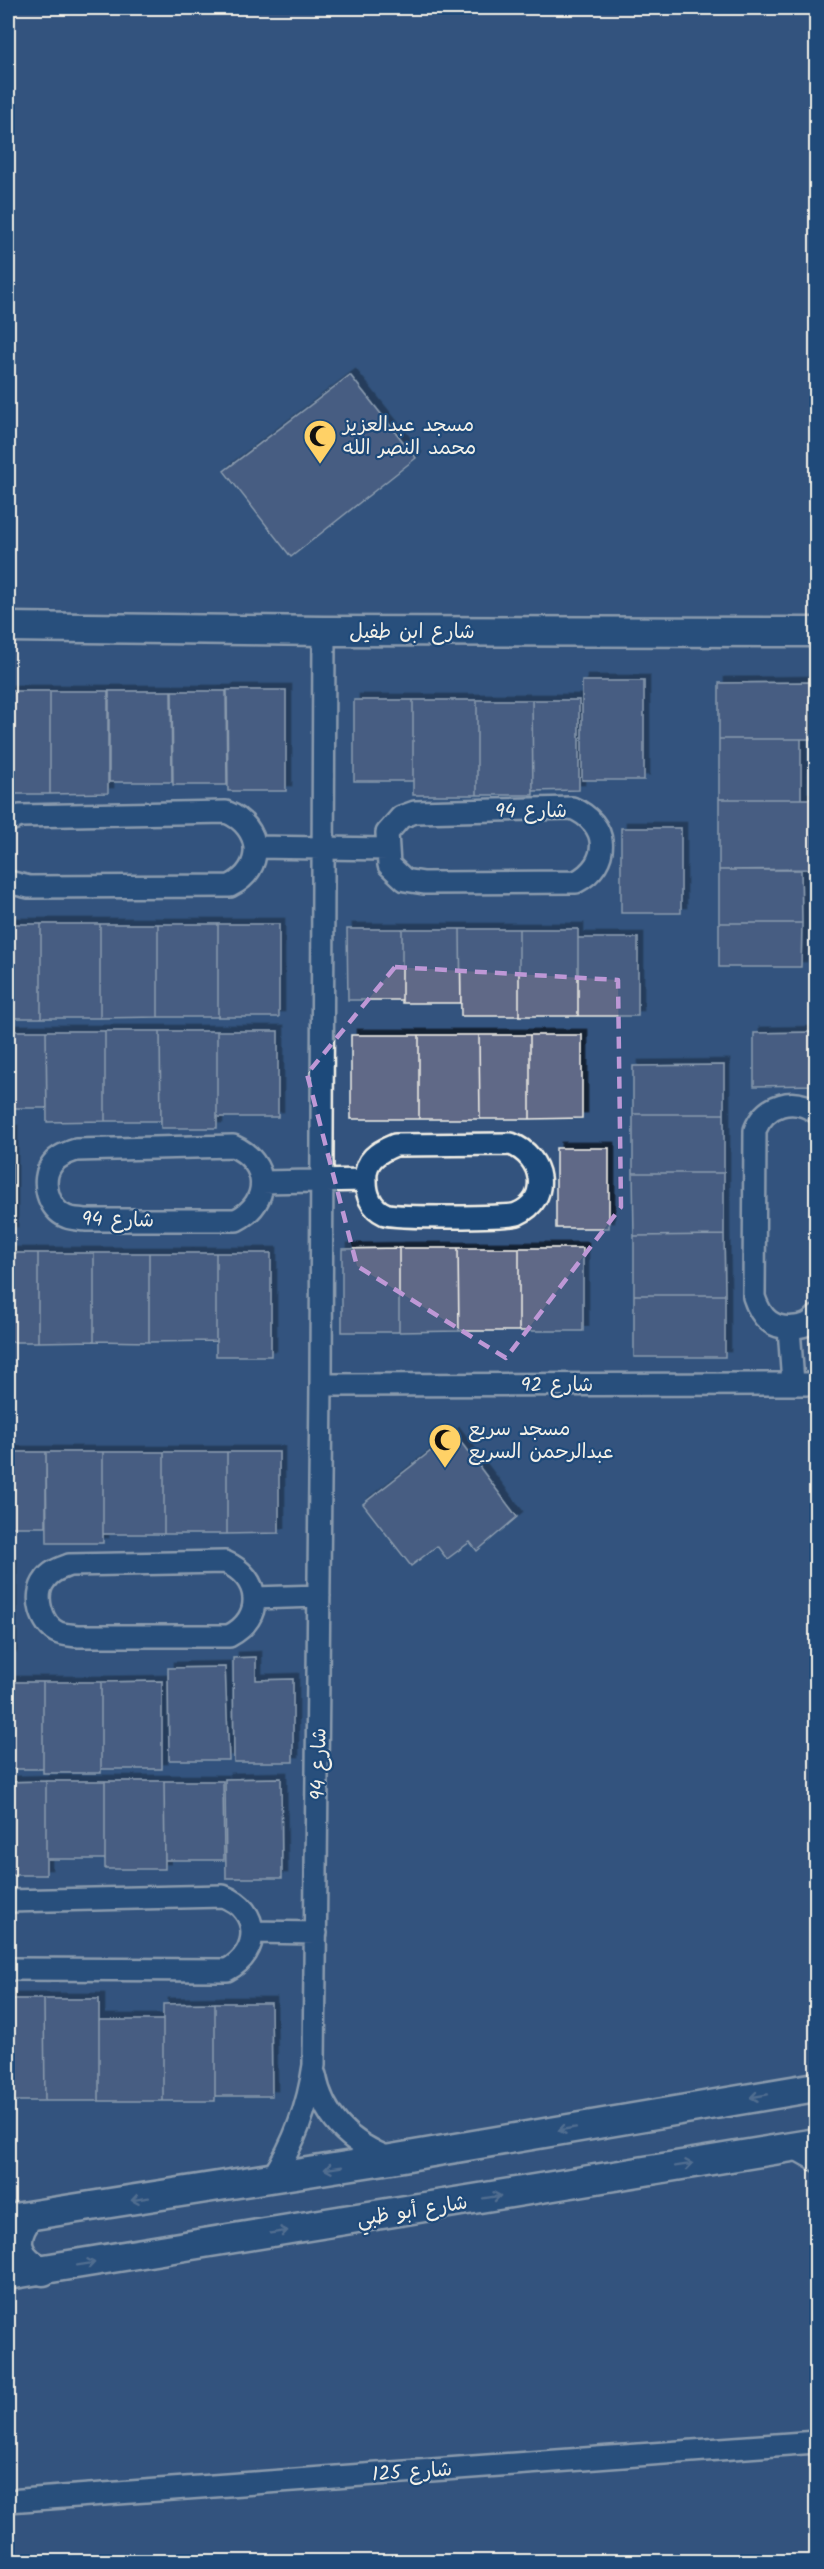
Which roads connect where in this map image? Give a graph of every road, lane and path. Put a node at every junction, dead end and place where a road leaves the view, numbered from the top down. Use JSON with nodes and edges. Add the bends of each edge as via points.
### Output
{"nodes":[{"id":1,"x":8,"y":627,"type":"edge"},
{"id":2,"x":324,"y":631,"type":"junction"},
{"id":3,"x":816,"y":632,"type":"edge"},
{"id":4,"x":8,"y":821,"type":"edge"},
{"id":5,"x":255,"y":847,"type":"junction"},
{"id":6,"x":323,"y":848,"type":"junction"},
{"id":7,"x":387,"y":849,"type":"junction"},
{"id":8,"x":8,"y":882,"type":"edge"},
{"id":9,"x":816,"y":1112,"type":"edge"},
{"id":10,"x":365,"y":1180,"type":"junction"},
{"id":11,"x":321,"y":1181,"type":"junction"},
{"id":12,"x":262,"y":1182,"type":"junction"},
{"id":13,"x":816,"y":1317,"type":"edge"},
{"id":14,"x":789,"y":1328,"type":"junction"},
{"id":15,"x":793,"y":1383,"type":"junction"},
{"id":16,"x":816,"y":1384,"type":"edge"},
{"id":17,"x":321,"y":1385,"type":"junction"},
{"id":18,"x":319,"y":1596,"type":"junction"},
{"id":19,"x":254,"y":1598,"type":"junction"},
{"id":20,"x":8,"y":1901,"type":"edge"},
{"id":21,"x":252,"y":1932,"type":"junction"},
{"id":22,"x":316,"y":1933,"type":"junction"},
{"id":23,"x":8,"y":1969,"type":"edge"},
{"id":24,"x":314,"y":2065,"type":"junction"},
{"id":25,"x":816,"y":2087,"type":"edge"},
{"id":26,"x":808,"y":2150,"type":"edge"},
{"id":27,"x":391,"y":2159,"type":"junction"},
{"id":28,"x":272,"y":2178,"type":"junction"},
{"id":29,"x":18,"y":2217,"type":"edge"},
{"id":30,"x":43,"y":2271,"type":"junction"},
{"id":31,"x":8,"y":2275,"type":"edge"},
{"id":32,"x":816,"y":2442,"type":"edge"},
{"id":33,"x":8,"y":2501,"type":"edge"}],
"edges":[{"from":1,"to":2,"type":"street","name":"شارع ابن طفيل"},
{"from":2,"to":3,"type":"street","name":"شارع ابن طفيل"},
{"from":2,"to":6,"type":"street","name":"شارع 94"},
{"from":4,"to":5,"type":"street","via":[[20,816],[226,812],[244,822]]},
{"from":5,"to":6,"type":"street"},
{"from":5,"to":8,"type":"street","via":[[246,875],[230,886],[29,887]]},
{"from":6,"to":7,"type":"street"},
{"from":6,"to":11,"type":"street","name":"شارع 94"},
{"from":7,"to":7,"type":"street","name":"شارع 94","via":[[389,865],[405,880],[576,882],[593,870],[602,843],[590,818],[572,808],[415,812],[391,826]]},
{"from":9,"to":14,"type":"street","via":[[792,1103],[778,1105],[766,1113],[755,1130],[754,1297],[767,1321]]},
{"from":10,"to":10,"type":"street","via":[[373,1205],[384,1214],[404,1216],[514,1215],[531,1203],[540,1180],[529,1154],[511,1144],[395,1146],[371,1159]]},
{"from":10,"to":11,"type":"street"},
{"from":11,"to":12,"type":"street"},
{"from":11,"to":17,"type":"street","name":"شارع 94"},
{"from":12,"to":12,"type":"street","name":"شارع 94","via":[[250,1156],[233,1146],[76,1149],[53,1163],[47,1183],[50,1202],[66,1217],[236,1220],[253,1209]]},
{"from":13,"to":14,"type":"street","via":[[806,1325]]},
{"from":14,"to":15,"type":"street"},
{"from":15,"to":16,"type":"street","name":"شارع 92"},
{"from":15,"to":17,"type":"street","name":"شارع 92"},
{"from":17,"to":18,"type":"street","name":"شارع 94"},
{"from":18,"to":19,"type":"street"},
{"from":18,"to":22,"type":"street","name":"شارع 94"},
{"from":19,"to":19,"type":"street","via":[[243,1572],[225,1562],[69,1565],[45,1579],[39,1599],[43,1618],[58,1633],[229,1636],[245,1624],[252,1613]]},
{"from":20,"to":21,"type":"street","via":[[223,1896],[240,1906],[249,1918]]},
{"from":21,"to":22,"type":"street"},
{"from":21,"to":23,"type":"street","via":[[243,1959],[227,1970]]},
{"from":22,"to":24,"type":"street","name":"شارع 94"},
{"from":24,"to":27,"type":"street","name":"شارع 94","via":[[321,2096],[337,2124],[361,2145]]},
{"from":24,"to":28,"type":"street","name":"شارع 94","via":[[300,2125]]},
{"from":25,"to":27,"type":"street","one_way":true},
{"from":30,"to":26,"type":"street","name":"شارع أبو ظبي","one_way":true},
{"from":27,"to":28,"type":"street","one_way":true},
{"from":28,"to":29,"type":"street","one_way":true},
{"from":29,"to":30,"type":"street","via":[[21,2254],[30,2265]]},
{"from":30,"to":31,"type":"street","name":"شارع أبو ظبي"},
{"from":32,"to":33,"type":"street","name":"شارع 125"}]}
